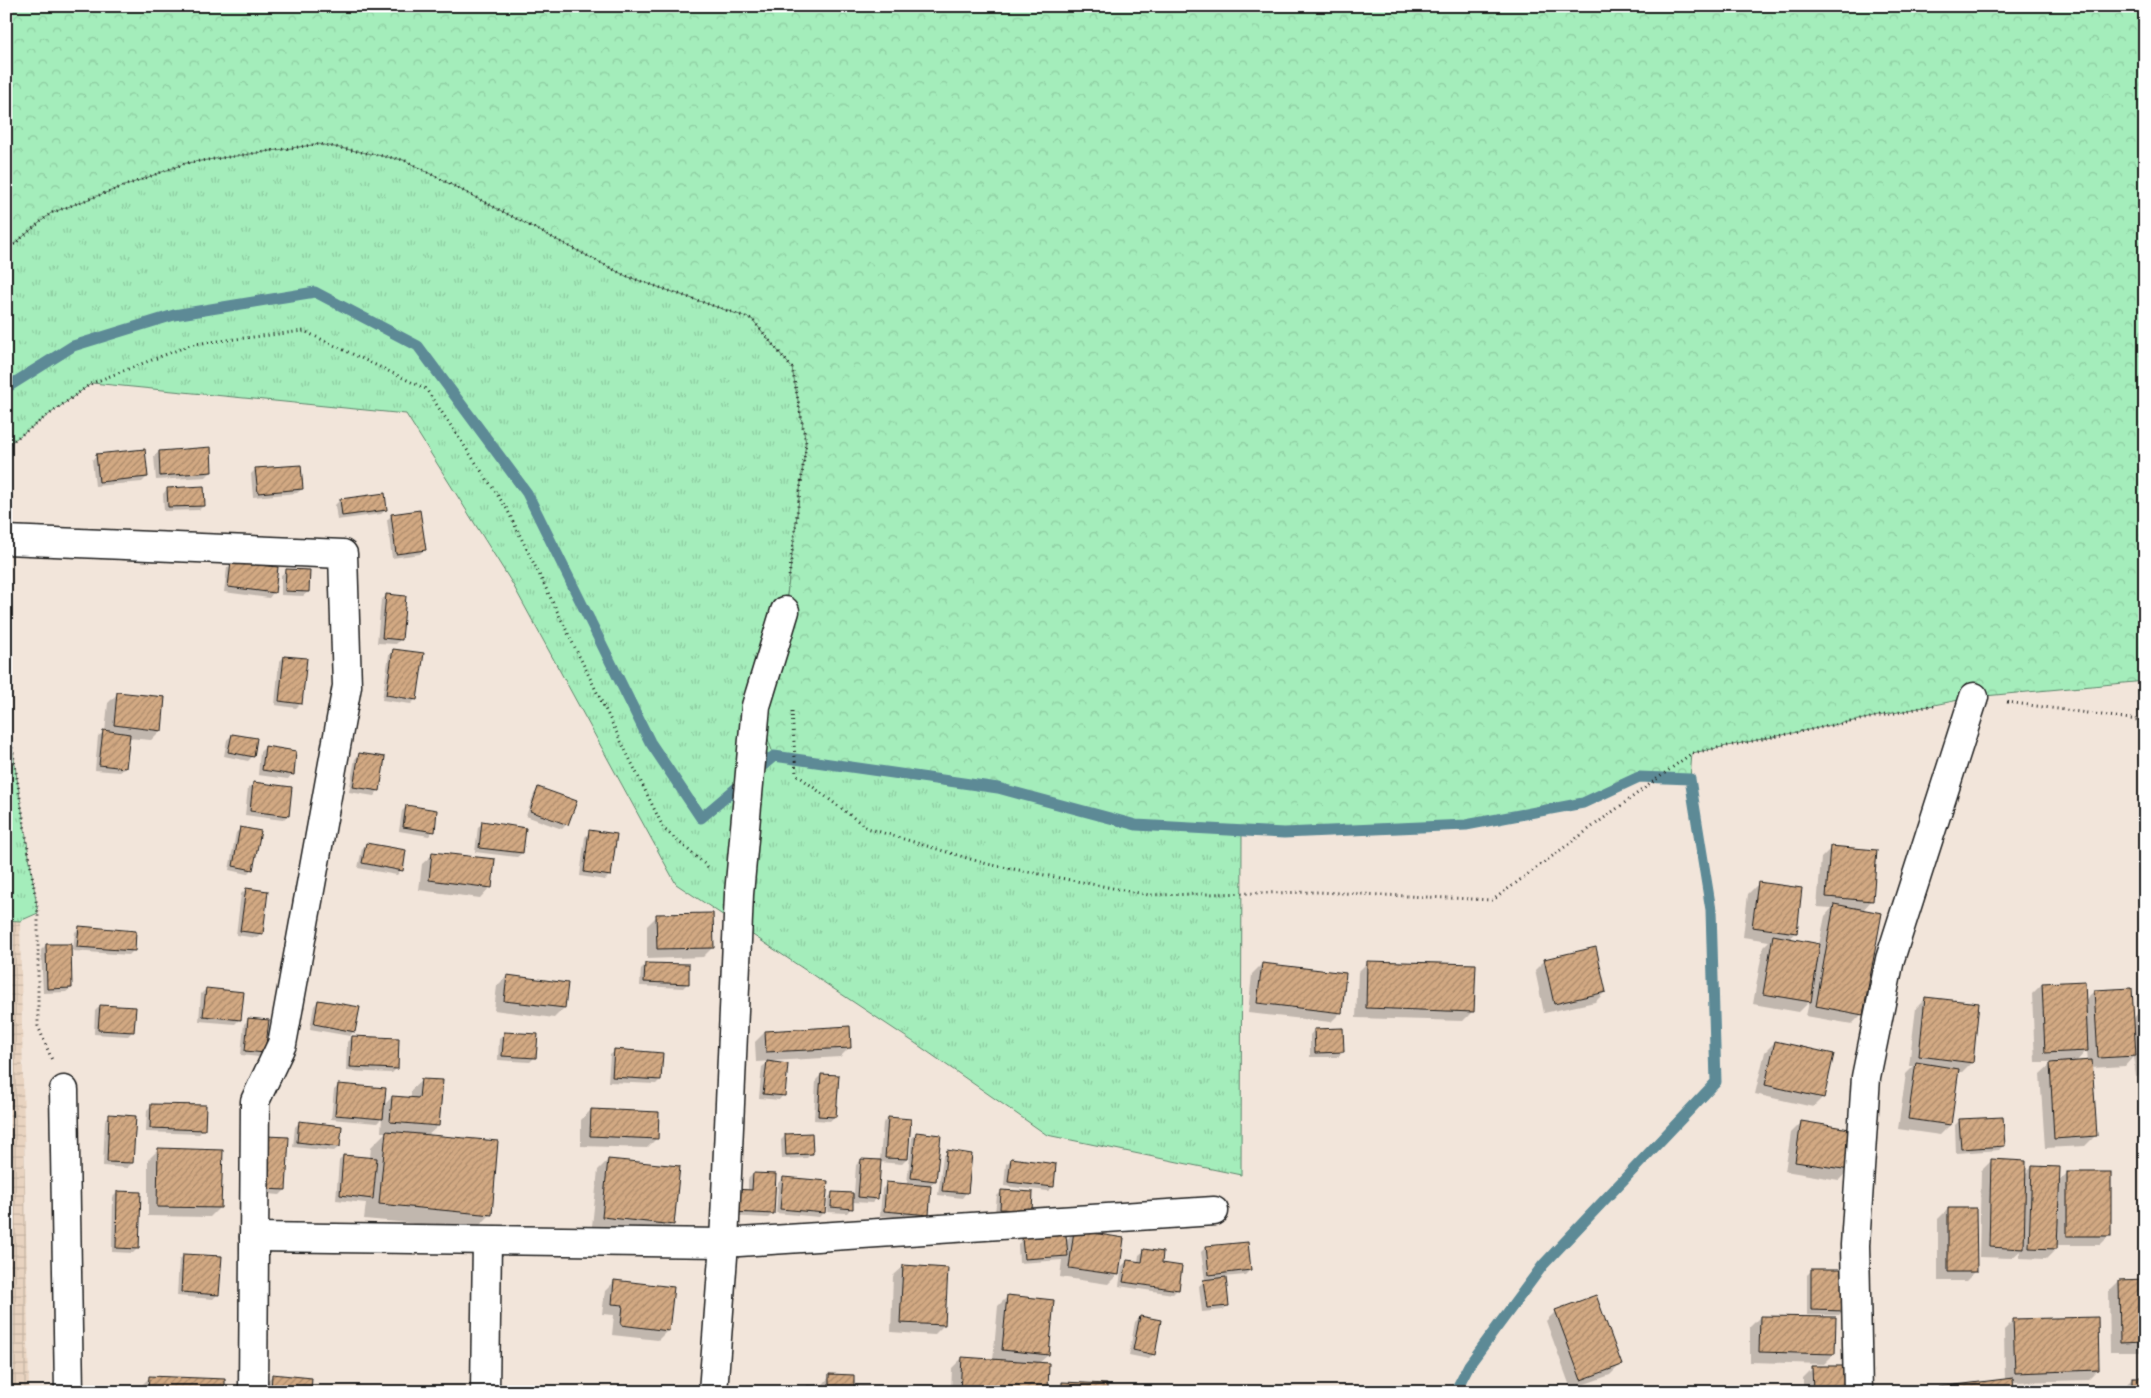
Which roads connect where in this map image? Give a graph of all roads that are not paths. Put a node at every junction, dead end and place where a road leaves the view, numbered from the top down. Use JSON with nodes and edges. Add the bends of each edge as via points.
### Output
{"nodes":[{"id":1,"x":6,"y":540,"type":"edge"},
{"id":2,"x":785,"y":611,"type":"road end"},
{"id":3,"x":1974,"y":697,"type":"road end"},
{"id":4,"x":64,"y":1090,"type":"road end"},
{"id":5,"x":1214,"y":1211,"type":"dead end"},
{"id":6,"x":254,"y":1237,"type":"junction"},
{"id":7,"x":487,"y":1241,"type":"junction"},
{"id":8,"x":724,"y":1243,"type":"junction"},
{"id":9,"x":69,"y":1392,"type":"edge"},
{"id":10,"x":253,"y":1392,"type":"edge"},
{"id":11,"x":485,"y":1392,"type":"edge"},
{"id":12,"x":713,"y":1392,"type":"edge"},
{"id":13,"x":1858,"y":1392,"type":"edge"}],
"edges":[{"from":1,"to":6,"type":"street","via":[[343,554],[347,686],[282,1044],[256,1101]]},
{"from":2,"to":8,"type":"street","via":[[756,706],[740,883]]},
{"from":3,"to":13,"type":"street","via":[[1890,959],[1866,1077],[1855,1245]]},
{"from":4,"to":9,"type":"street"},
{"from":5,"to":8,"type":"street"},
{"from":6,"to":7,"type":"street"},
{"from":6,"to":10,"type":"street"},
{"from":7,"to":8,"type":"street"},
{"from":7,"to":11,"type":"street"},
{"from":8,"to":12,"type":"street"}]}
